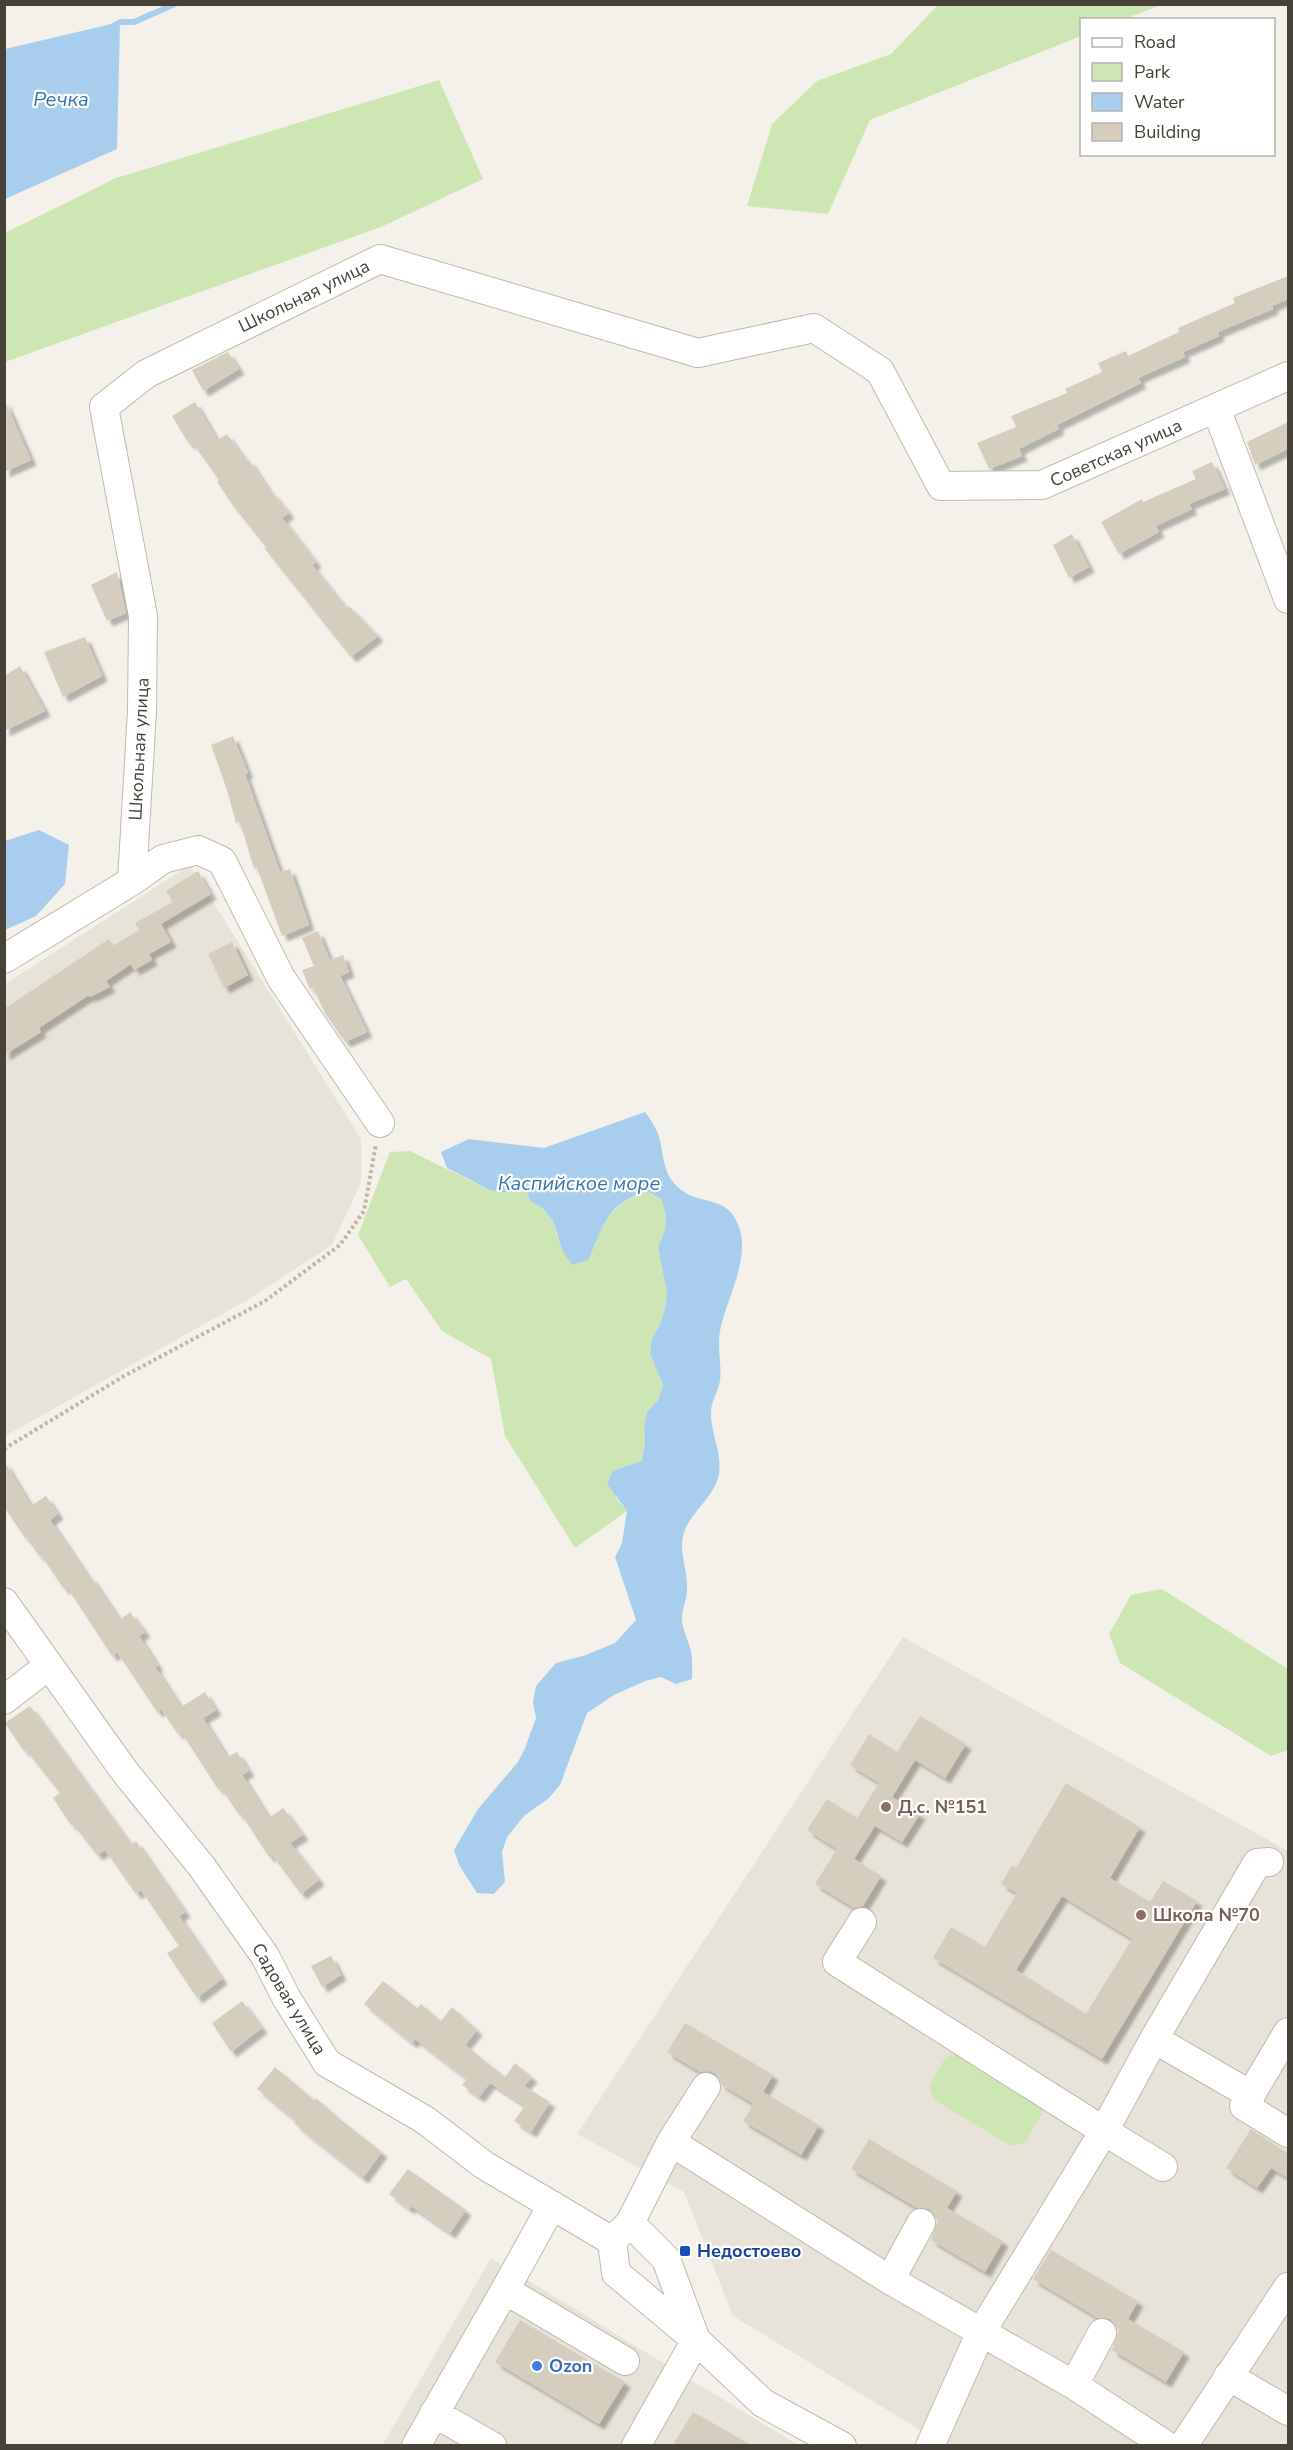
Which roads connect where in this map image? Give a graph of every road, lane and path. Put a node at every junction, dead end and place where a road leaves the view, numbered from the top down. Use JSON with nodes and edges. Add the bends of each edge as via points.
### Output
{"nodes":[{"id":1,"x":1288,"y":376,"type":"edge"},
{"id":2,"x":1216,"y":408,"type":"junction"},
{"id":3,"x":941,"y":486,"type":"joint"},
{"id":4,"x":1288,"y":598,"type":"edge"},
{"id":5,"x":132,"y":881,"type":"junction"},
{"id":6,"x":4,"y":959,"type":"edge"},
{"id":7,"x":380,"y":1123,"type":"joint"},
{"id":8,"x":4,"y":1449,"type":"edge"},
{"id":9,"x":4,"y":1602,"type":"edge"},
{"id":10,"x":48,"y":1666,"type":"junction"},
{"id":11,"x":4,"y":1700,"type":"edge"},
{"id":12,"x":1269,"y":1862,"type":"dead end"},
{"id":13,"x":862,"y":1922,"type":"dead end"},
{"id":14,"x":1288,"y":2032,"type":"edge"},
{"id":15,"x":1154,"y":2039,"type":"junction"},
{"id":16,"x":705,"y":2087,"type":"dead end"},
{"id":17,"x":1251,"y":2095,"type":"junction"},
{"id":18,"x":1104,"y":2131,"type":"junction"},
{"id":19,"x":1288,"y":2133,"type":"edge"},
{"id":20,"x":671,"y":2142,"type":"junction"},
{"id":21,"x":1163,"y":2166,"type":"dead end"},
{"id":22,"x":552,"y":2205,"type":"junction"},
{"id":23,"x":921,"y":2223,"type":"dead end"},
{"id":24,"x":621,"y":2232,"type":"junction"},
{"id":25,"x":890,"y":2280,"type":"junction"},
{"id":26,"x":1288,"y":2286,"type":"edge"},
{"id":27,"x":505,"y":2290,"type":"junction"},
{"id":28,"x":1102,"y":2333,"type":"dead end"},
{"id":29,"x":980,"y":2334,"type":"junction"},
{"id":30,"x":696,"y":2340,"type":"junction"},
{"id":31,"x":625,"y":2361,"type":"dead end"},
{"id":32,"x":1228,"y":2376,"type":"junction"},
{"id":33,"x":1074,"y":2385,"type":"junction"},
{"id":34,"x":1286,"y":2403,"type":"edge"},
{"id":35,"x":434,"y":2413,"type":"junction"},
{"id":36,"x":416,"y":2445,"type":"edge"},
{"id":37,"x":492,"y":2445,"type":"edge"},
{"id":38,"x":636,"y":2445,"type":"edge"},
{"id":39,"x":842,"y":2445,"type":"edge"},
{"id":40,"x":930,"y":2445,"type":"edge"},
{"id":41,"x":1167,"y":2445,"type":"edge"},
{"id":42,"x":1183,"y":2445,"type":"edge"}],
"edges":[{"from":1,"to":2,"type":"street","name":"Советская улица"},
{"from":2,"to":3,"type":"street","name":"Советская улица","via":[[1042,485]]},
{"from":2,"to":4,"type":"street"},
{"from":3,"to":5,"type":"street","name":"Школьная улица","via":[[880,371],[814,328],[698,353],[380,259],[369,264],[146,374],[104,407],[143,616]]},
{"from":5,"to":6,"type":"street"},
{"from":5,"to":7,"type":"street","via":[[163,859],[198,850],[222,861],[281,978]]},
{"from":7,"to":8,"type":"path","via":[[364,1211],[340,1245],[265,1301],[124,1376]]},
{"from":9,"to":10,"type":"street","name":"Садовая улица"},
{"from":10,"to":11,"type":"street"},
{"from":10,"to":22,"type":"street","name":"Садовая улица","via":[[265,1956],[327,2063],[425,2120],[483,2165]]},
{"from":12,"to":15,"type":"street","via":[[1257,1863]]},
{"from":13,"to":18,"type":"street","via":[[837,1962]]},
{"from":14,"to":17,"type":"street"},
{"from":15,"to":17,"type":"street"},
{"from":15,"to":18,"type":"street"},
{"from":16,"to":20,"type":"street"},
{"from":17,"to":19,"type":"street","via":[[1244,2106]]},
{"from":18,"to":21,"type":"street"},
{"from":18,"to":29,"type":"street"},
{"from":20,"to":24,"type":"street"},
{"from":20,"to":25,"type":"street"},
{"from":22,"to":24,"type":"street","name":"Садовая улица"},
{"from":22,"to":27,"type":"street"},
{"from":23,"to":25,"type":"street"},
{"from":24,"to":30,"type":"street","name":"Садовая улица","via":[[666,2259]]},
{"from":24,"to":30,"type":"street","via":[[616,2273]]},
{"from":25,"to":29,"type":"street"},
{"from":26,"to":32,"type":"street"},
{"from":27,"to":31,"type":"street"},
{"from":27,"to":35,"type":"street"},
{"from":28,"to":33,"type":"street"},
{"from":29,"to":33,"type":"street"},
{"from":29,"to":40,"type":"street"},
{"from":30,"to":38,"type":"street"},
{"from":30,"to":39,"type":"street","via":[[763,2403]]},
{"from":32,"to":34,"type":"street"},
{"from":32,"to":42,"type":"street"},
{"from":33,"to":41,"type":"street"},
{"from":35,"to":36,"type":"street"},
{"from":35,"to":37,"type":"street"}]}
